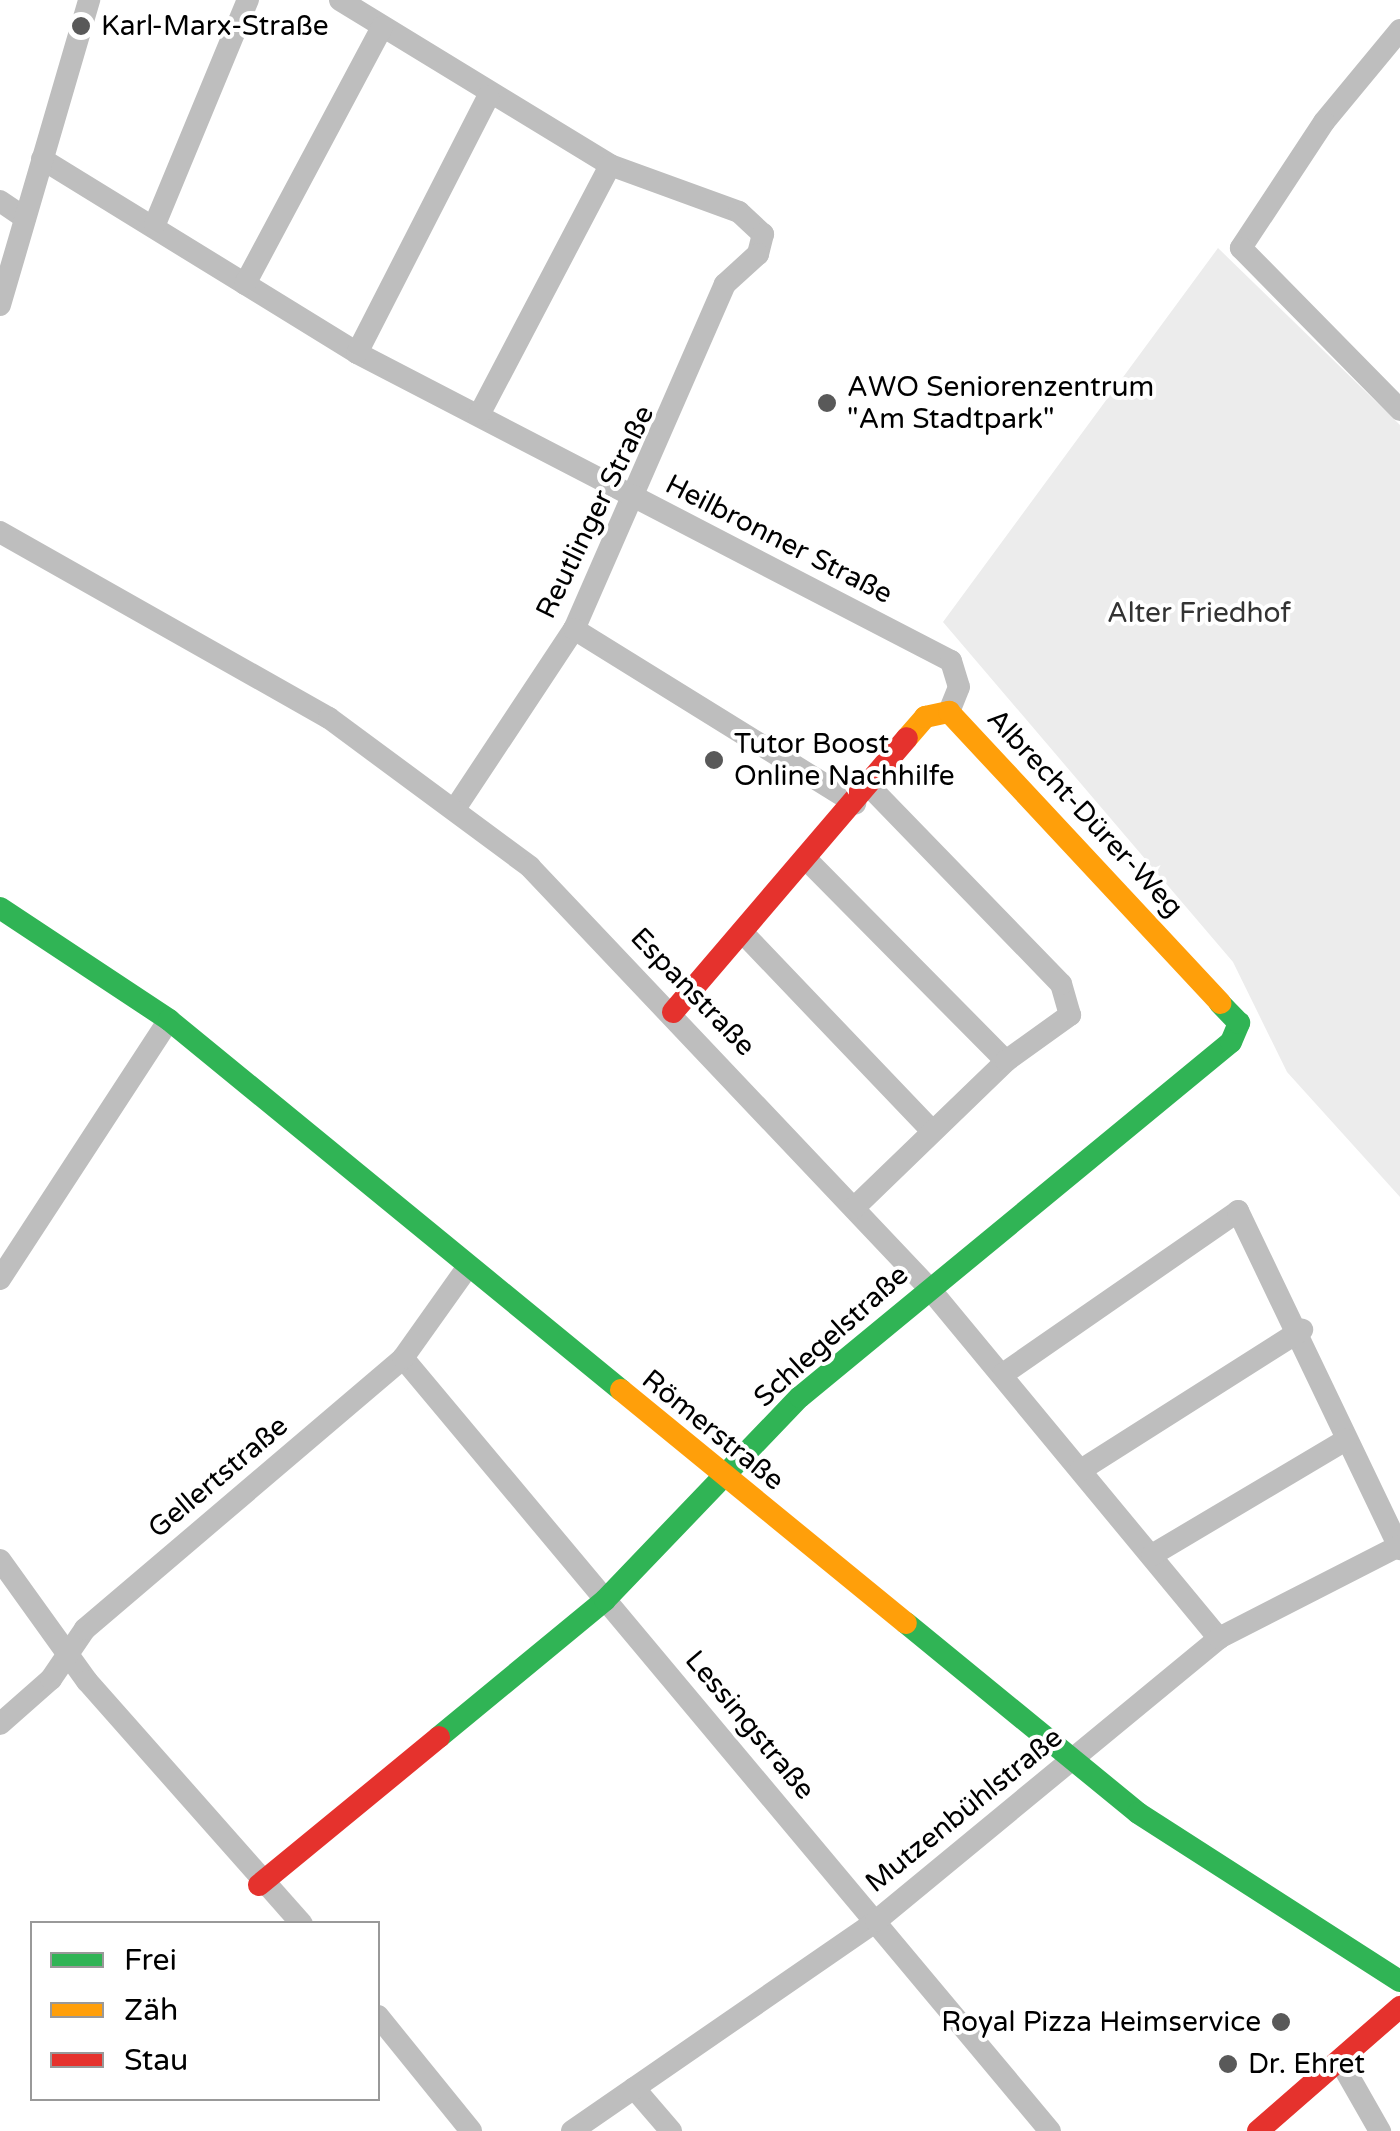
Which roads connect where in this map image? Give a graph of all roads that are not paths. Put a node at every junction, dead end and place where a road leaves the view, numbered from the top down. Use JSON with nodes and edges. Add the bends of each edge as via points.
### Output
{"nodes":[{"id":1,"x":89,"y":0,"type":"edge"},
{"id":2,"x":248,"y":0,"type":"edge"},
{"id":3,"x":340,"y":0,"type":"edge"},
{"id":4,"x":382,"y":27,"type":"junction"},
{"id":5,"x":1400,"y":30,"type":"edge"},
{"id":6,"x":488,"y":97,"type":"junction"},
{"id":7,"x":42,"y":159,"type":"junction"},
{"id":8,"x":610,"y":165,"type":"junction"},
{"id":9,"x":0,"y":201,"type":"edge"},
{"id":10,"x":25,"y":218,"type":"junction"},
{"id":11,"x":155,"y":224,"type":"junction"},
{"id":12,"x":245,"y":284,"type":"junction"},
{"id":13,"x":0,"y":305,"type":"edge"},
{"id":14,"x":357,"y":353,"type":"junction"},
{"id":15,"x":1400,"y":410,"type":"edge"},
{"id":16,"x":479,"y":415,"type":"junction"},
{"id":17,"x":631,"y":496,"type":"junction"},
{"id":18,"x":0,"y":532,"type":"edge"},
{"id":19,"x":574,"y":629,"type":"junction"},
{"id":20,"x":949,"y":712,"type":"junction"},
{"id":21,"x":862,"y":794,"type":"junction"},
{"id":22,"x":457,"y":806,"type":"junction"},
{"id":23,"x":806,"y":859,"type":"junction"},
{"id":24,"x":0,"y":908,"type":"edge"},
{"id":25,"x":742,"y":932,"type":"junction"},
{"id":26,"x":673,"y":1012,"type":"junction"},
{"id":27,"x":169,"y":1020,"type":"junction"},
{"id":28,"x":1231,"y":1042,"type":"joint"},
{"id":29,"x":1006,"y":1061,"type":"junction"},
{"id":30,"x":932,"y":1131,"type":"junction"},
{"id":31,"x":854,"y":1208,"type":"junction"},
{"id":32,"x":468,"y":1268,"type":"junction"},
{"id":33,"x":0,"y":1279,"type":"edge"},
{"id":34,"x":929,"y":1288,"type":"junction"},
{"id":35,"x":1302,"y":1330,"type":"junction"},
{"id":36,"x":403,"y":1358,"type":"junction"},
{"id":37,"x":1002,"y":1374,"type":"junction"},
{"id":38,"x":1346,"y":1440,"type":"junction"},
{"id":39,"x":1080,"y":1470,"type":"junction"},
{"id":40,"x":726,"y":1480,"type":"junction"},
{"id":41,"x":1399,"y":1548,"type":"edge"},
{"id":42,"x":1152,"y":1556,"type":"junction"},
{"id":43,"x":0,"y":1560,"type":"edge"},
{"id":44,"x":605,"y":1600,"type":"junction"},
{"id":45,"x":1219,"y":1638,"type":"junction"},
{"id":46,"x":72,"y":1649,"type":"junction"},
{"id":47,"x":0,"y":1724,"type":"edge"},
{"id":48,"x":1072,"y":1762,"type":"junction"},
{"id":49,"x":259,"y":1885,"type":"junction"},
{"id":50,"x":876,"y":1920,"type":"junction"},
{"id":51,"x":299,"y":1921,"type":"edge"},
{"id":52,"x":1400,"y":1981,"type":"edge"},
{"id":53,"x":1400,"y":2007,"type":"edge"},
{"id":54,"x":380,"y":2018,"type":"edge"},
{"id":55,"x":1340,"y":2061,"type":"junction"},
{"id":56,"x":634,"y":2088,"type":"junction"},
{"id":57,"x":471,"y":2131,"type":"edge"},
{"id":58,"x":572,"y":2131,"type":"edge"},
{"id":59,"x":671,"y":2131,"type":"edge"},
{"id":60,"x":1050,"y":2131,"type":"edge"},
{"id":61,"x":1258,"y":2131,"type":"edge"},
{"id":62,"x":1380,"y":2131,"type":"edge"}],
"edges":[{"from":1,"to":7,"type":"street"},
{"from":2,"to":11,"type":"street"},
{"from":3,"to":4,"type":"street"},
{"from":4,"to":6,"type":"street"},
{"from":4,"to":12,"type":"street"},
{"from":5,"to":15,"type":"street","via":[[1324,122],[1241,248]]},
{"from":6,"to":8,"type":"street"},
{"from":6,"to":14,"type":"street"},
{"from":7,"to":10,"type":"street"},
{"from":7,"to":11,"type":"street","name":"Heilbronner Straße"},
{"from":8,"to":16,"type":"street"},
{"from":8,"to":17,"type":"street","name":"Reutlinger Straße","via":[[740,212],[764,234],[758,254],[725,284]]},
{"from":9,"to":10,"type":"street"},
{"from":10,"to":13,"type":"street"},
{"from":11,"to":12,"type":"street","name":"Heilbronner Straße"},
{"from":12,"to":14,"type":"street","name":"Heilbronner Straße"},
{"from":14,"to":16,"type":"street","name":"Heilbronner Straße"},
{"from":16,"to":17,"type":"street","name":"Heilbronner Straße"},
{"from":17,"to":19,"type":"street","name":"Reutlinger Straße"},
{"from":17,"to":20,"type":"street","name":"Heilbronner Straße","via":[[951,661],[959,687]]},
{"from":18,"to":22,"type":"street","name":"Espanstraße","via":[[329,718]]},
{"from":19,"to":21,"type":"street"},
{"from":19,"to":22,"type":"street","name":"Reutlinger Straße"},
{"from":20,"to":21,"type":"street","name":"Albrecht-Dürer-Weg","via":[[924,717]]},
{"from":20,"to":28,"type":"street","name":"Albrecht-Dürer-Weg","via":[[1239,1023]]},
{"from":21,"to":23,"type":"street","name":"Albrecht-Dürer-Weg"},
{"from":21,"to":29,"type":"street","via":[[1061,984],[1070,1015]]},
{"from":22,"to":26,"type":"street","name":"Espanstraße"},
{"from":23,"to":25,"type":"street","name":"Albrecht-Dürer-Weg"},
{"from":23,"to":29,"type":"street"},
{"from":24,"to":27,"type":"street","name":"Römerstraße"},
{"from":25,"to":26,"type":"street","name":"Albrecht-Dürer-Weg"},
{"from":25,"to":30,"type":"street"},
{"from":26,"to":31,"type":"street","name":"Espanstraße"},
{"from":27,"to":32,"type":"street","name":"Römerstraße"},
{"from":27,"to":33,"type":"street"},
{"from":28,"to":34,"type":"street","name":"Schlegelstraße"},
{"from":29,"to":30,"type":"street"},
{"from":30,"to":31,"type":"street"},
{"from":31,"to":34,"type":"street","name":"Espanstraße"},
{"from":32,"to":36,"type":"street","name":"Gellertstraße"},
{"from":32,"to":40,"type":"street","name":"Römerstraße"},
{"from":34,"to":37,"type":"street","name":"Espanstraße"},
{"from":34,"to":40,"type":"street","name":"Schlegelstraße","via":[[800,1397]]},
{"from":35,"to":37,"type":"street","via":[[1238,1211]]},
{"from":35,"to":38,"type":"street"},
{"from":35,"to":39,"type":"street"},
{"from":36,"to":44,"type":"street","name":"Lessingstraße"},
{"from":36,"to":46,"type":"street","name":"Gellertstraße"},
{"from":37,"to":39,"type":"street","name":"Espanstraße"},
{"from":38,"to":41,"type":"street"},
{"from":38,"to":42,"type":"street"},
{"from":39,"to":42,"type":"street","name":"Espanstraße"},
{"from":40,"to":44,"type":"street","name":"Schlegelstraße"},
{"from":40,"to":48,"type":"street","name":"Römerstraße"},
{"from":41,"to":45,"type":"street","name":"Mutzenbühlstraße"},
{"from":42,"to":45,"type":"street","name":"Espanstraße"},
{"from":43,"to":46,"type":"street"},
{"from":44,"to":49,"type":"street","name":"Schlegelstraße"},
{"from":44,"to":50,"type":"street","name":"Lessingstraße"},
{"from":45,"to":48,"type":"street","name":"Mutzenbühlstraße"},
{"from":46,"to":47,"type":"street","name":"Gellertstraße"},
{"from":46,"to":49,"type":"street","via":[[87,1681]]},
{"from":48,"to":50,"type":"street","name":"Mutzenbühlstraße"},
{"from":48,"to":52,"type":"street","name":"Römerstraße","via":[[1213,1868]]},
{"from":49,"to":51,"type":"street"},
{"from":50,"to":56,"type":"street","name":"Mutzenbühlstraße"},
{"from":50,"to":60,"type":"street","name":"Lessingstraße"},
{"from":53,"to":55,"type":"street"},
{"from":54,"to":57,"type":"street"},
{"from":55,"to":61,"type":"street"},
{"from":55,"to":62,"type":"street"},
{"from":56,"to":58,"type":"street","name":"Mutzenbühlstraße"},
{"from":56,"to":59,"type":"street"}]}
